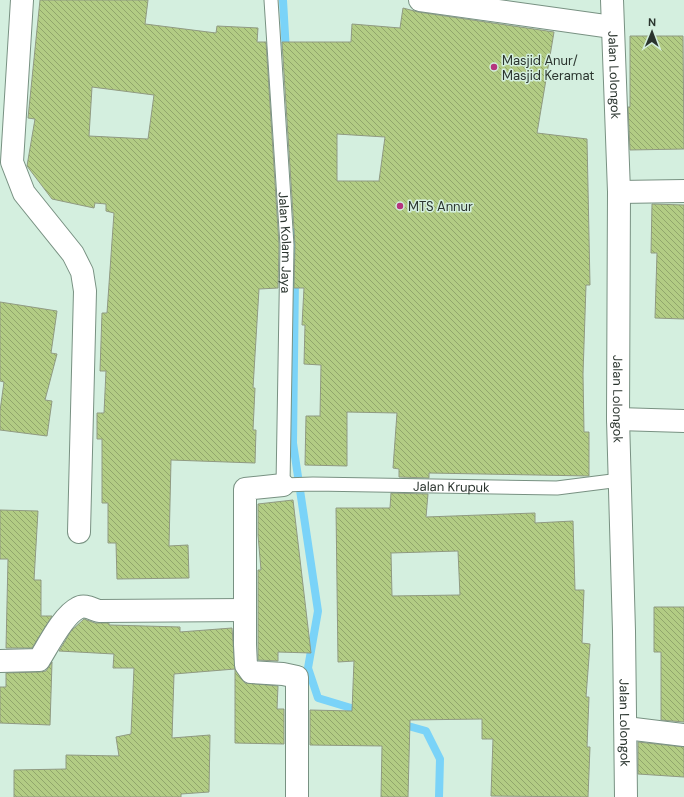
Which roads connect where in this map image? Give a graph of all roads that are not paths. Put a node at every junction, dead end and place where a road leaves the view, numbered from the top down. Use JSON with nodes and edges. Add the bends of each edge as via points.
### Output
{"nodes":[{"id":1,"x":22,"y":0,"type":"edge"},
{"id":2,"x":272,"y":0,"type":"edge"},
{"id":3,"x":420,"y":0,"type":"edge"},
{"id":4,"x":612,"y":0,"type":"edge"},
{"id":5,"x":612,"y":27,"type":"junction"},
{"id":6,"x":684,"y":191,"type":"edge"},
{"id":7,"x":619,"y":192,"type":"junction"},
{"id":8,"x":618,"y":419,"type":"junction"},
{"id":9,"x":684,"y":421,"type":"edge"},
{"id":10,"x":620,"y":480,"type":"junction"},
{"id":11,"x":283,"y":485,"type":"junction"},
{"id":12,"x":79,"y":532,"type":"dead end"},
{"id":13,"x":245,"y":610,"type":"junction"},
{"id":14,"x":0,"y":661,"type":"edge"},
{"id":15,"x":626,"y":728,"type":"junction"},
{"id":16,"x":684,"y":735,"type":"edge"},
{"id":17,"x":297,"y":797,"type":"edge"},
{"id":18,"x":626,"y":797,"type":"edge"}],
"edges":[{"from":1,"to":12,"type":"street","via":[[12,162],[24,193],[73,254],[82,272],[85,291]]},
{"from":2,"to":11,"type":"lane","name":"Jalan Kolam Jaya","via":[[287,244]]},
{"from":3,"to":5,"type":"street"},
{"from":4,"to":5,"type":"street","name":"Jalan Lolongok"},
{"from":5,"to":7,"type":"street","name":"Jalan Lolongok"},
{"from":6,"to":7,"type":"street"},
{"from":7,"to":8,"type":"street","name":"Jalan Lolongok"},
{"from":8,"to":9,"type":"street"},
{"from":8,"to":10,"type":"street","name":"Jalan Lolongok"},
{"from":10,"to":11,"type":"lane","name":"Jalan Krupuk","via":[[557,488]]},
{"from":10,"to":15,"type":"street","name":"Jalan Lolongok"},
{"from":11,"to":13,"type":"street","via":[[245,489]]},
{"from":13,"to":14,"type":"street","via":[[99,611],[83,606],[65,619],[39,660]]},
{"from":13,"to":17,"type":"street","via":[[246,665],[249,670],[297,677]]},
{"from":15,"to":16,"type":"street"},
{"from":15,"to":18,"type":"street","name":"Jalan Lolongok"}]}
